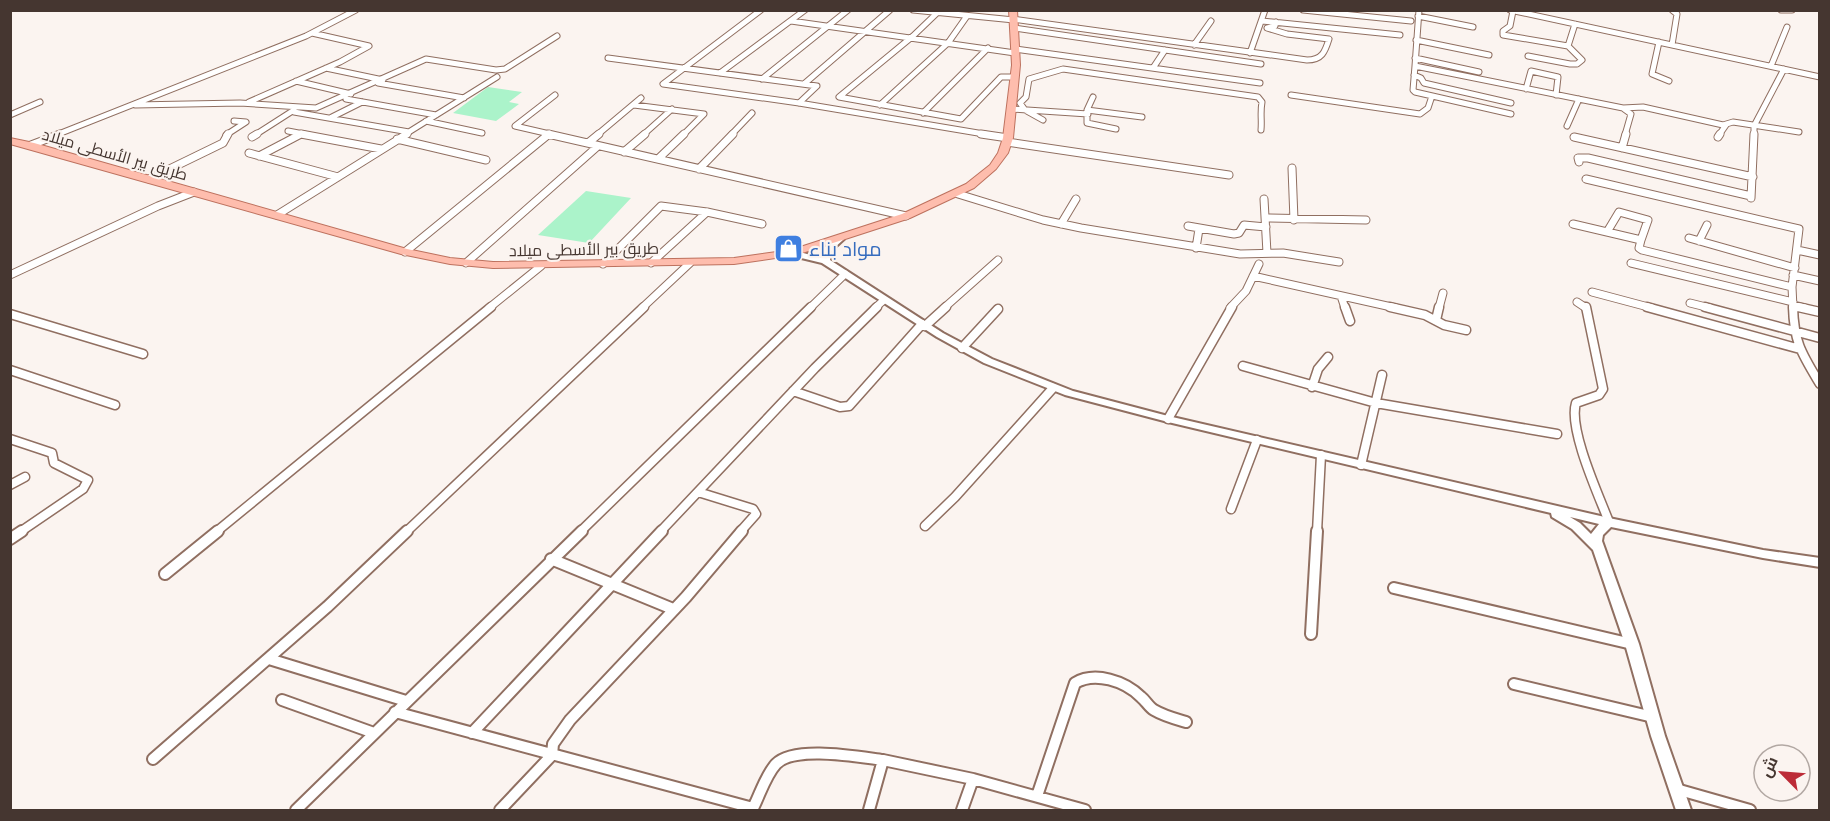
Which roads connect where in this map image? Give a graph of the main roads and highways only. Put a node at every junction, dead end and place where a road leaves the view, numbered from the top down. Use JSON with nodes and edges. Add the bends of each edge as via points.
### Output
{"nodes":[{"id":1,"x":1014,"y":19,"type":"edge"},
{"id":2,"x":10,"y":141,"type":"edge"}],
"edges":[{"from":1,"to":2,"type":"main road","name":"طريق بير الأسطى ميلاد","via":[[1015,76],[1008,140],[1003,153],[981,179],[958,194],[840,239],[792,253],[734,261],[541,266],[466,263],[405,252]]}]}
